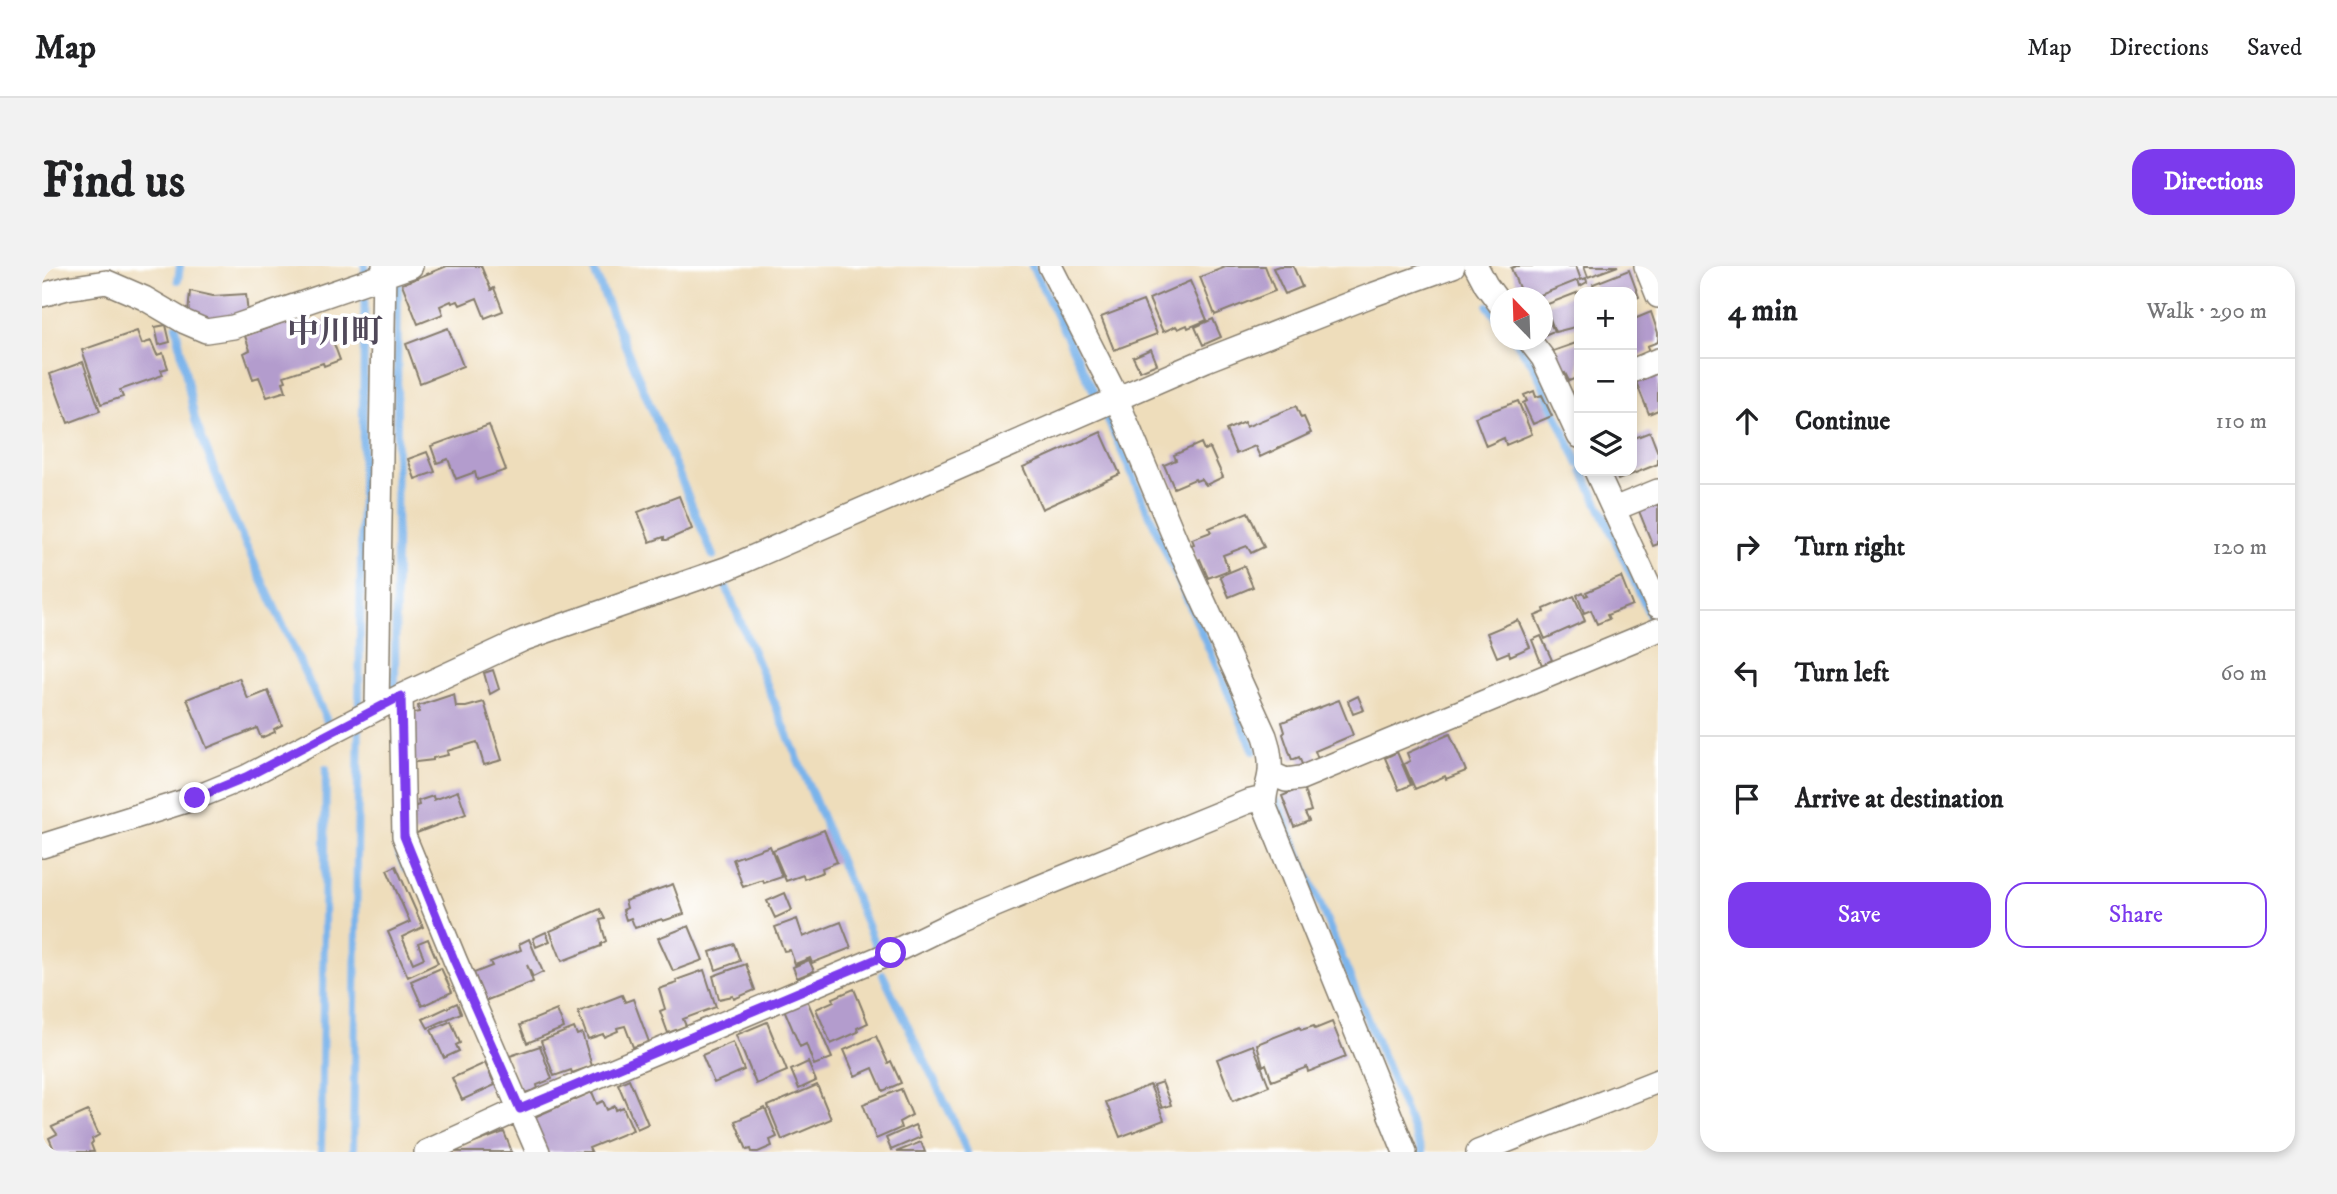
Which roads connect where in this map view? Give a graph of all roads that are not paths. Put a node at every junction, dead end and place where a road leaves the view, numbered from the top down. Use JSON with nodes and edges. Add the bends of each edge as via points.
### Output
{"nodes":[{"id":1,"x":1050,"y":266,"type":"edge"},
{"id":2,"x":1453,"y":266,"type":"edge"},
{"id":3,"x":1476,"y":266,"type":"edge"},
{"id":4,"x":1646,"y":266,"type":"edge"},
{"id":5,"x":391,"y":271,"type":"edge"},
{"id":6,"x":1490,"y":290,"type":"edge"},
{"id":7,"x":42,"y":295,"type":"edge"},
{"id":8,"x":1658,"y":296,"type":"edge"},
{"id":9,"x":1537,"y":350,"type":"edge"},
{"id":10,"x":1658,"y":360,"type":"edge"},
{"id":11,"x":1637,"y":369,"type":"edge"},
{"id":12,"x":1571,"y":398,"type":"edge"},
{"id":13,"x":1116,"y":400,"type":"junction"},
{"id":14,"x":1598,"y":476,"type":"edge"},
{"id":15,"x":1658,"y":491,"type":"edge"},
{"id":16,"x":1614,"y":509,"type":"junction"},
{"id":17,"x":1658,"y":606,"type":"edge"},
{"id":18,"x":1657,"y":632,"type":"edge"},
{"id":19,"x":401,"y":696,"type":"junction"},
{"id":20,"x":372,"y":712,"type":"junction"},
{"id":21,"x":1270,"y":773,"type":"junction"},
{"id":22,"x":1264,"y":798,"type":"junction"},
{"id":23,"x":42,"y":846,"type":"edge"},
{"id":24,"x":1658,"y":1081,"type":"edge"},
{"id":25,"x":520,"y":1109,"type":"junction"},
{"id":26,"x":426,"y":1152,"type":"edge"},
{"id":27,"x":538,"y":1152,"type":"edge"},
{"id":28,"x":1405,"y":1152,"type":"edge"},
{"id":29,"x":1478,"y":1152,"type":"edge"}],
"edges":[{"from":1,"to":13,"type":"street"},
{"from":2,"to":13,"type":"street","via":[[1206,360]]},
{"from":3,"to":6,"type":"street"},
{"from":4,"to":8,"type":"street"},
{"from":5,"to":7,"type":"street","via":[[233,327],[206,331],[107,282]]},
{"from":5,"to":20,"type":"street"},
{"from":9,"to":12,"type":"street"},
{"from":10,"to":11,"type":"street"},
{"from":13,"to":19,"type":"street","via":[[728,568],[524,639]]},
{"from":13,"to":21,"type":"street","via":[[1265,736]]},
{"from":14,"to":16,"type":"street"},
{"from":15,"to":16,"type":"street"},
{"from":16,"to":17,"type":"street"},
{"from":18,"to":21,"type":"street","via":[[1301,778]]},
{"from":19,"to":20,"type":"street"},
{"from":19,"to":25,"type":"street","via":[[404,836]]},
{"from":20,"to":23,"type":"street","via":[[195,798]]},
{"from":21,"to":22,"type":"street"},
{"from":22,"to":25,"type":"street","via":[[959,920],[866,964]]},
{"from":22,"to":28,"type":"street"},
{"from":24,"to":29,"type":"street"},
{"from":25,"to":26,"type":"street"},
{"from":25,"to":27,"type":"street"}]}
